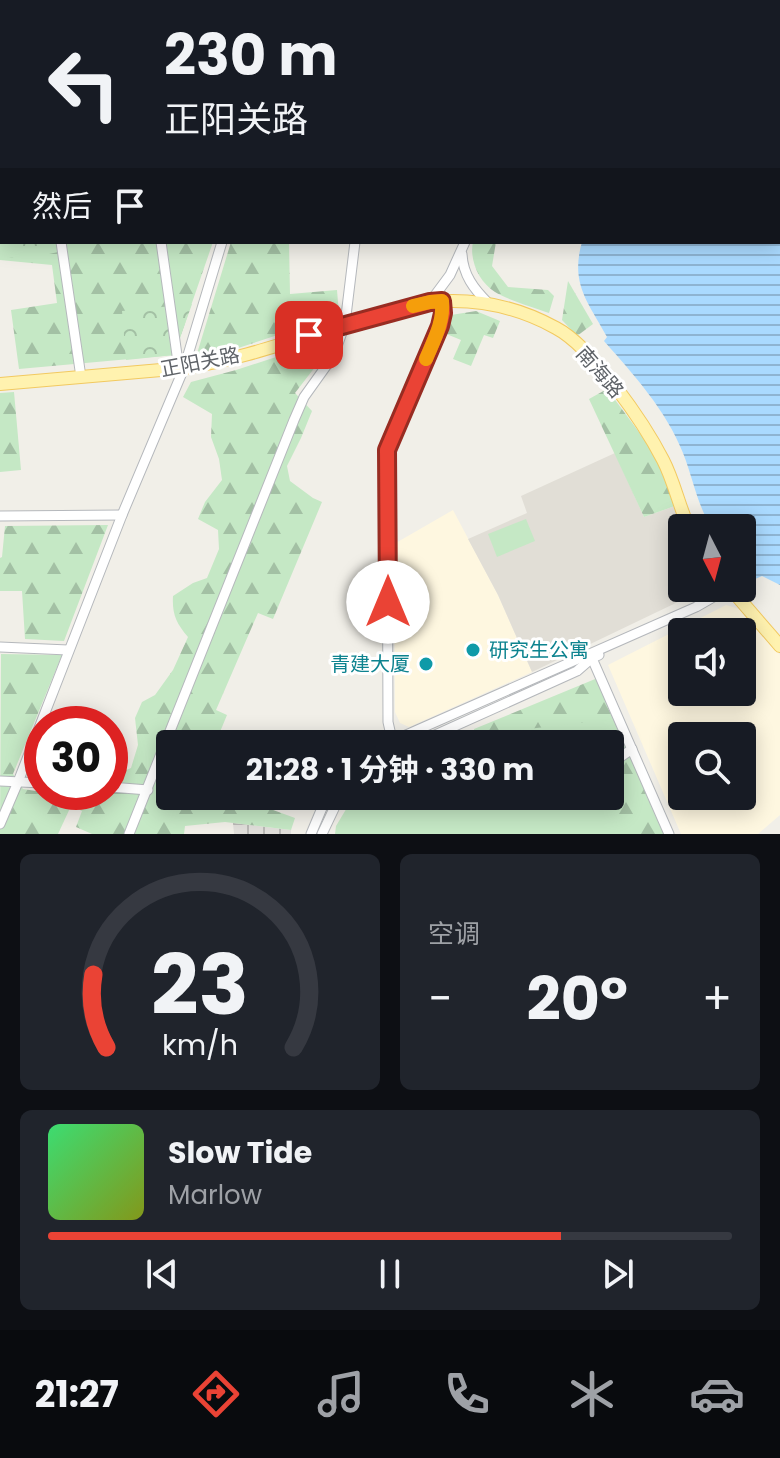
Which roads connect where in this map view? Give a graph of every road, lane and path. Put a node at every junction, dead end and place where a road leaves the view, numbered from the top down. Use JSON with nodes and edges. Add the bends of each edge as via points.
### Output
{"nodes":[{"id":1,"x":61,"y":244,"type":"edge"},
{"id":2,"x":161,"y":244,"type":"edge"},
{"id":3,"x":221,"y":244,"type":"edge"},
{"id":4,"x":355,"y":244,"type":"edge"},
{"id":5,"x":463,"y":246,"type":"edge"},
{"id":6,"x":436,"y":302,"type":"junction"},
{"id":7,"x":488,"y":303,"type":"junction"},
{"id":8,"x":345,"y":324,"type":"junction"},
{"id":9,"x":184,"y":368,"type":"junction"},
{"id":10,"x":81,"y":377,"type":"junction"},
{"id":11,"x":0,"y":384,"type":"edge"},
{"id":12,"x":683,"y":514,"type":"edge"},
{"id":13,"x":122,"y":515,"type":"junction"},
{"id":14,"x":0,"y":516,"type":"edge"},
{"id":15,"x":714,"y":602,"type":"edge"},
{"id":16,"x":742,"y":602,"type":"edge"},
{"id":17,"x":780,"y":646,"type":"edge"},
{"id":18,"x":0,"y":647,"type":"edge"},
{"id":19,"x":68,"y":650,"type":"junction"},
{"id":20,"x":590,"y":656,"type":"junction"},
{"id":21,"x":389,"y":730,"type":"edge"},
{"id":22,"x":421,"y":730,"type":"edge"},
{"id":23,"x":446,"y":730,"type":"edge"},
{"id":24,"x":632,"y":749,"type":"junction"},
{"id":25,"x":624,"y":755,"type":"edge"},
{"id":26,"x":0,"y":781,"type":"edge"},
{"id":27,"x":18,"y":782,"type":"junction"},
{"id":28,"x":24,"y":782,"type":"edge"},
{"id":29,"x":128,"y":788,"type":"edge"},
{"id":30,"x":148,"y":790,"type":"junction"},
{"id":31,"x":321,"y":810,"type":"edge"},
{"id":32,"x":333,"y":810,"type":"edge"},
{"id":33,"x":0,"y":824,"type":"edge"},
{"id":34,"x":129,"y":834,"type":"edge"},
{"id":35,"x":311,"y":834,"type":"edge"},
{"id":36,"x":322,"y":834,"type":"edge"},
{"id":37,"x":669,"y":834,"type":"edge"}],
"edges":[{"from":1,"to":10,"type":"street"},
{"from":2,"to":9,"type":"street","via":[[177,355]]},
{"from":3,"to":9,"type":"street"},
{"from":4,"to":8,"type":"street"},
{"from":5,"to":6,"type":"street"},
{"from":5,"to":7,"type":"street","via":[[462,267]]},
{"from":6,"to":7,"type":"main road","name":"南海路"},
{"from":6,"to":8,"type":"main road","name":"正阳关路"},
{"from":6,"to":21,"type":"street","via":[[443,313],[440,326],[387,450]]},
{"from":7,"to":12,"type":"main road","name":"南海路","via":[[558,329],[581,348],[646,430],[665,462]]},
{"from":8,"to":9,"type":"main road","name":"正阳关路","via":[[214,364]]},
{"from":8,"to":30,"type":"street","via":[[334,355],[294,420]]},
{"from":9,"to":10,"type":"main road","name":"正阳关路"},
{"from":9,"to":13,"type":"street"},
{"from":10,"to":11,"type":"main road","name":"正阳关路"},
{"from":13,"to":14,"type":"street"},
{"from":13,"to":19,"type":"street"},
{"from":15,"to":20,"type":"street"},
{"from":16,"to":17,"type":"main road"},
{"from":18,"to":19,"type":"street"},
{"from":19,"to":27,"type":"street"},
{"from":20,"to":22,"type":"street"},
{"from":20,"to":23,"type":"street","via":[[577,671]]},
{"from":20,"to":24,"type":"street"},
{"from":24,"to":25,"type":"street"},
{"from":24,"to":37,"type":"street"},
{"from":26,"to":27,"type":"street"},
{"from":27,"to":28,"type":"street"},
{"from":27,"to":33,"type":"street"},
{"from":29,"to":30,"type":"street"},
{"from":30,"to":34,"type":"street"},
{"from":31,"to":35,"type":"street"},
{"from":32,"to":36,"type":"street"}]}
